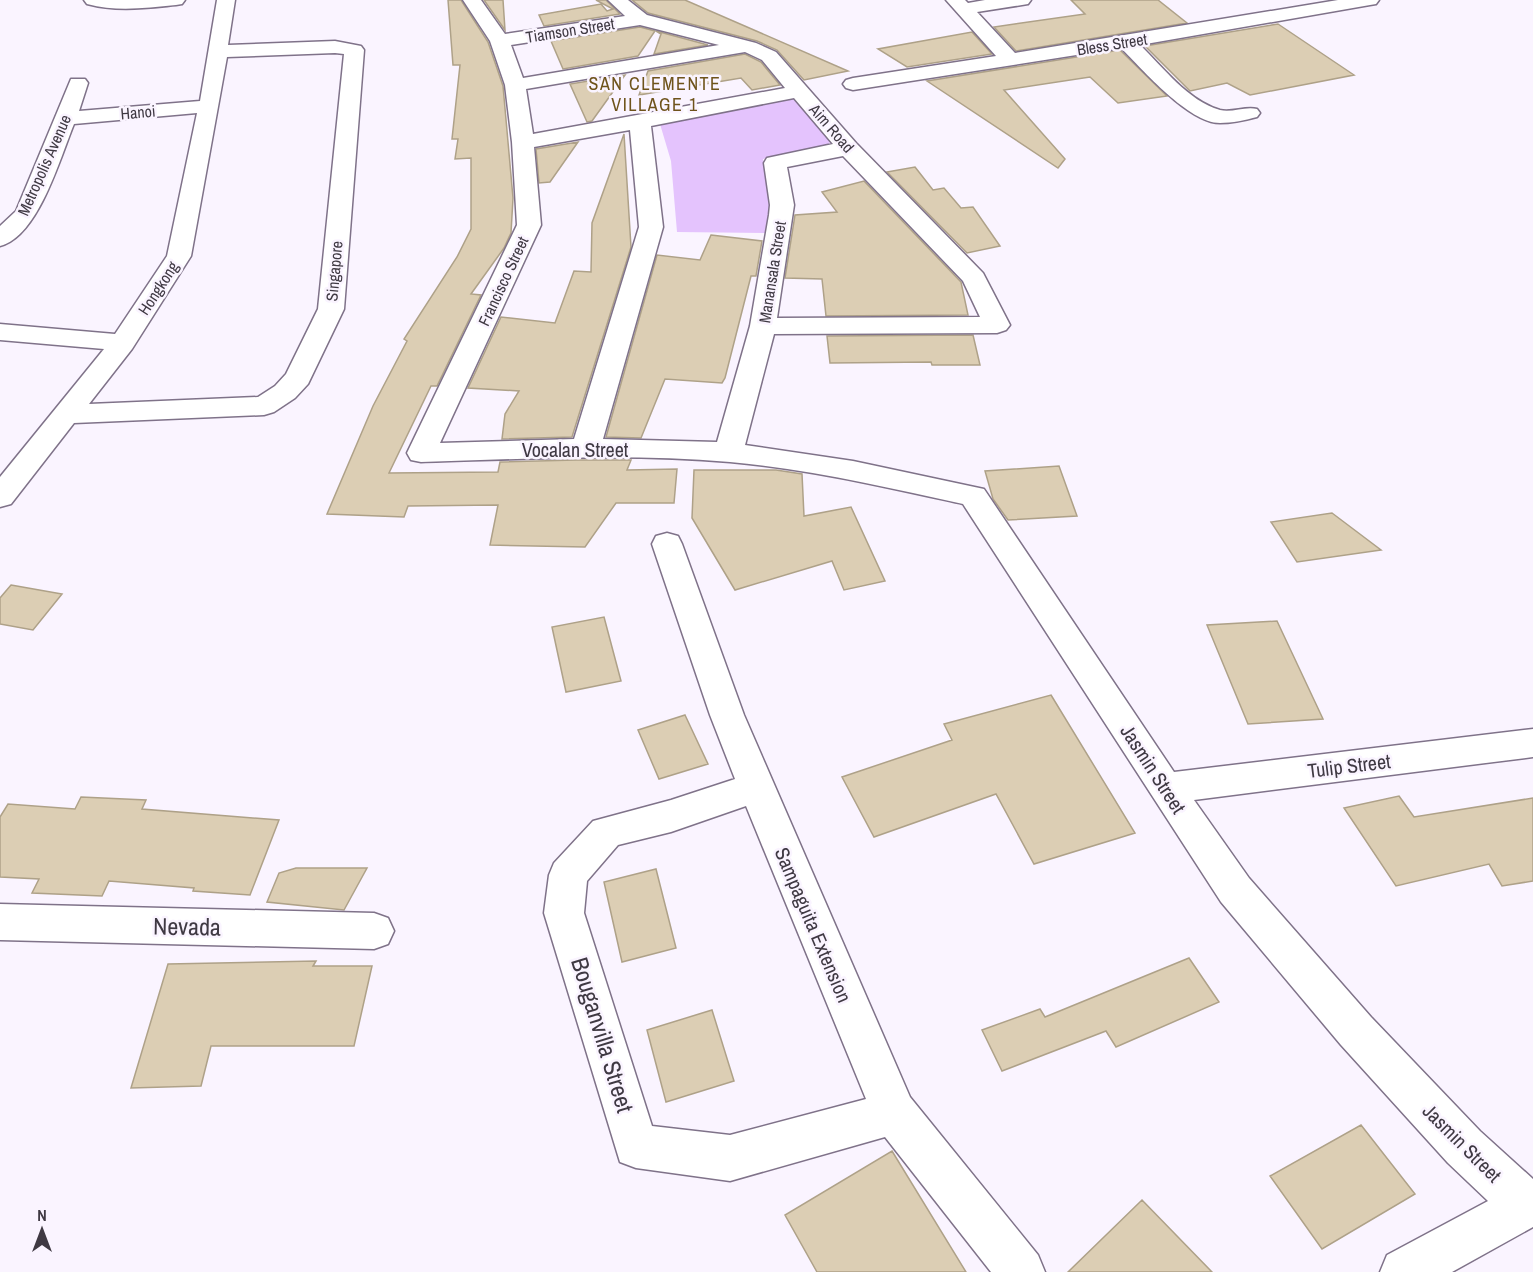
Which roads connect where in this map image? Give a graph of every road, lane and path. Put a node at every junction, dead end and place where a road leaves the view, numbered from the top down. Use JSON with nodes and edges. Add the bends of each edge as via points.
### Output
{"nodes":[{"id":1,"x":93,"y":0,"type":"edge"},
{"id":2,"x":176,"y":0,"type":"edge"},
{"id":3,"x":226,"y":0,"type":"edge"},
{"id":4,"x":472,"y":0,"type":"edge"},
{"id":5,"x":617,"y":0,"type":"edge"},
{"id":6,"x":1022,"y":0,"type":"edge"},
{"id":7,"x":1370,"y":0,"type":"edge"},
{"id":8,"x":958,"y":4,"type":"edge"},
{"id":9,"x":640,"y":19,"type":"junction"},
{"id":10,"x":500,"y":41,"type":"junction"},
{"id":11,"x":1125,"y":42,"type":"junction"},
{"id":12,"x":748,"y":47,"type":"junction"},
{"id":13,"x":218,"y":51,"type":"junction"},
{"id":14,"x":1011,"y":60,"type":"junction"},
{"id":15,"x":78,"y":83,"type":"dead end"},
{"id":16,"x":853,"y":84,"type":"dead end"},
{"id":17,"x":515,"y":85,"type":"junction"},
{"id":18,"x":800,"y":91,"type":"junction"},
{"id":19,"x":209,"y":106,"type":"junction"},
{"id":20,"x":1250,"y":113,"type":"dead end"},
{"id":21,"x":66,"y":118,"type":"junction"},
{"id":22,"x":640,"y":123,"type":"junction"},
{"id":23,"x":523,"y":142,"type":"junction"},
{"id":24,"x":848,"y":148,"type":"junction"},
{"id":25,"x":4,"y":232,"type":"edge"},
{"id":26,"x":763,"y":326,"type":"junction"},
{"id":27,"x":0,"y":332,"type":"edge"},
{"id":28,"x":123,"y":343,"type":"junction"},
{"id":29,"x":66,"y":414,"type":"junction"},
{"id":30,"x":586,"y":447,"type":"junction"},
{"id":31,"x":729,"y":452,"type":"junction"},
{"id":32,"x":421,"y":453,"type":"joint"},
{"id":33,"x":0,"y":497,"type":"edge"},
{"id":34,"x":667,"y":544,"type":"dead end"},
{"id":35,"x":1533,"y":744,"type":"edge"},
{"id":36,"x":756,"y":788,"type":"junction"},
{"id":37,"x":1165,"y":788,"type":"junction"},
{"id":38,"x":0,"y":922,"type":"edge"},
{"id":39,"x":374,"y":931,"type":"dead end"},
{"id":40,"x":894,"y":1113,"type":"junction"},
{"id":41,"x":1529,"y":1204,"type":"edge"},
{"id":42,"x":1021,"y":1272,"type":"edge"},
{"id":43,"x":1404,"y":1272,"type":"edge"}],
"edges":[{"from":1,"to":2,"type":"street","via":[[128,4]]},
{"from":3,"to":13,"type":"street","name":"Hongkong"},
{"from":4,"to":10,"type":"street","name":"Francisco Street"},
{"from":5,"to":9,"type":"street","name":"Aim Road"},
{"from":6,"to":8,"type":"street"},
{"from":7,"to":11,"type":"street","name":"Bless Street"},
{"from":8,"to":14,"type":"street"},
{"from":9,"to":10,"type":"street","name":"Tiamson Street"},
{"from":9,"to":12,"type":"street","name":"Aim Road"},
{"from":10,"to":17,"type":"street","name":"Francisco Street"},
{"from":11,"to":14,"type":"street","name":"Bless Street"},
{"from":11,"to":20,"type":"street","via":[[1188,102],[1219,117]]},
{"from":12,"to":17,"type":"street"},
{"from":12,"to":18,"type":"street","name":"Aim Road","via":[[769,56]]},
{"from":13,"to":19,"type":"street","name":"Hongkong"},
{"from":13,"to":29,"type":"street","name":"Singapore","via":[[335,47],[354,50],[331,309],[298,378],[264,406]]},
{"from":14,"to":16,"type":"street","name":"Bless Street"},
{"from":15,"to":21,"type":"street","name":"Metropolis Avenue"},
{"from":17,"to":23,"type":"street","name":"Francisco Street"},
{"from":18,"to":22,"type":"street"},
{"from":18,"to":24,"type":"street","name":"Aim Road"},
{"from":19,"to":21,"type":"street","name":"Hanoi"},
{"from":19,"to":28,"type":"street","name":"Hongkong","via":[[179,256]]},
{"from":21,"to":25,"type":"street","name":"Metropolis Avenue","via":[[26,214]]},
{"from":22,"to":23,"type":"street"},
{"from":22,"to":30,"type":"street","via":[[651,227]]},
{"from":23,"to":32,"type":"street","name":"Francisco Street","via":[[529,225]]},
{"from":24,"to":26,"type":"street","name":"Manansala Street","via":[[775,163],[782,205]]},
{"from":24,"to":26,"type":"street","name":"Aim Road","via":[[974,278],[998,326]]},
{"from":26,"to":31,"type":"street","name":"Manansala Street"},
{"from":27,"to":28,"type":"street"},
{"from":28,"to":29,"type":"street","name":"Hongkong"},
{"from":29,"to":33,"type":"street","name":"Hongkong"},
{"from":30,"to":31,"type":"street","name":"Vocalan Street"},
{"from":30,"to":32,"type":"street","name":"Vocalan Street"},
{"from":31,"to":37,"type":"street","name":"Jasmin Street","via":[[814,463],[973,496]]},
{"from":34,"to":36,"type":"street","name":"Sampaguita Extension"},
{"from":35,"to":37,"type":"street","name":"Tulip Street"},
{"from":36,"to":40,"type":"street","name":"Sampaguita Extension"},
{"from":36,"to":40,"type":"street","name":"Bouganvilla Street","via":[[606,832],[568,875],[564,913],[636,1146],[730,1158]]},
{"from":37,"to":41,"type":"street","name":"Jasmin Street","via":[[1235,890],[1356,1031],[1464,1147]]},
{"from":38,"to":39,"type":"street","name":"Nevada"},
{"from":40,"to":42,"type":"street","name":"Sampaguita Extension"},
{"from":41,"to":43,"type":"street"}]}
